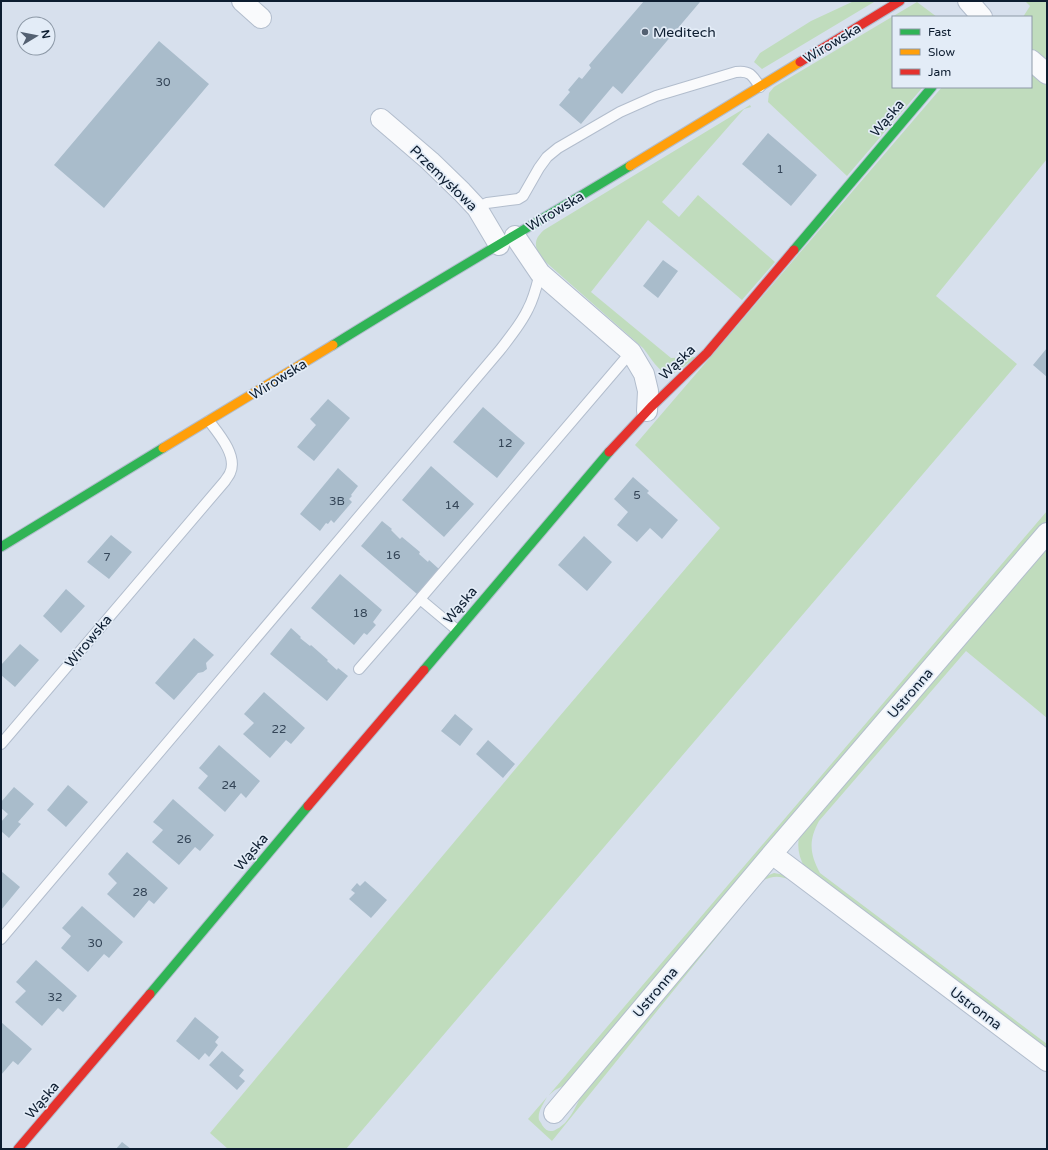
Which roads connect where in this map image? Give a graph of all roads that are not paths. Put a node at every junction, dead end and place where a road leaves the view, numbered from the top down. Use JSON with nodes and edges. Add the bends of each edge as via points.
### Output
{"nodes":[{"id":1,"x":242,"y":1,"type":"edge"},
{"id":2,"x":900,"y":1,"type":"edge"},
{"id":3,"x":968,"y":1,"type":"edge"},
{"id":4,"x":981,"y":16,"type":"edge"},
{"id":5,"x":262,"y":18,"type":"dead end"},
{"id":6,"x":1032,"y":61,"type":"edge"},
{"id":7,"x":1047,"y":74,"type":"edge"},
{"id":8,"x":760,"y":87,"type":"junction"},
{"id":9,"x":931,"y":88,"type":"edge"},
{"id":10,"x":381,"y":119,"type":"dead end"},
{"id":11,"x":477,"y":208,"type":"junction"},
{"id":12,"x":507,"y":240,"type":"junction"},
{"id":13,"x":540,"y":273,"type":"junction"},
{"id":14,"x":631,"y":352,"type":"junction"},
{"id":15,"x":647,"y":411,"type":"junction"},
{"id":16,"x":209,"y":421,"type":"junction"},
{"id":17,"x":1047,"y":533,"type":"edge"},
{"id":18,"x":1,"y":547,"type":"edge"},
{"id":19,"x":420,"y":599,"type":"junction"},
{"id":20,"x":457,"y":630,"type":"junction"},
{"id":21,"x":359,"y":669,"type":"dead end"},
{"id":22,"x":1,"y":744,"type":"edge"},
{"id":23,"x":772,"y":854,"type":"junction"},
{"id":24,"x":1,"y":939,"type":"edge"},
{"id":25,"x":1047,"y":1061,"type":"edge"},
{"id":26,"x":554,"y":1113,"type":"dead end"},
{"id":27,"x":18,"y":1149,"type":"edge"}],
"edges":[{"from":1,"to":5,"type":"street"},
{"from":2,"to":8,"type":"street","name":"Wirowska"},
{"from":3,"to":4,"type":"street"},
{"from":6,"to":7,"type":"street"},
{"from":8,"to":11,"type":"lane","via":[[754,77],[742,71],[656,96],[558,148],[539,168],[523,196],[487,203]]},
{"from":8,"to":12,"type":"street","name":"Wirowska"},
{"from":9,"to":15,"type":"street","name":"Wąska","via":[[707,353]]},
{"from":10,"to":11,"type":"street","name":"Przemysłowa","via":[[430,161]]},
{"from":11,"to":12,"type":"street","name":"Przemysłowa"},
{"from":12,"to":13,"type":"street","name":"Przemysłowa"},
{"from":12,"to":16,"type":"street","name":"Wirowska"},
{"from":13,"to":14,"type":"street","name":"Przemysłowa"},
{"from":13,"to":24,"type":"lane","via":[[528,308],[500,350]]},
{"from":14,"to":15,"type":"street","name":"Przemysłowa","via":[[644,374],[648,390]]},
{"from":14,"to":19,"type":"lane"},
{"from":15,"to":20,"type":"street","name":"Wąska","via":[[599,463]]},
{"from":16,"to":18,"type":"street","name":"Wirowska"},
{"from":16,"to":22,"type":"lane","name":"Wirowska","via":[[230,452],[232,463],[225,481]]},
{"from":17,"to":23,"type":"street","name":"Ustronna"},
{"from":19,"to":20,"type":"lane"},
{"from":19,"to":21,"type":"lane"},
{"from":20,"to":27,"type":"street","name":"Wąska"},
{"from":23,"to":25,"type":"street","name":"Ustronna"},
{"from":23,"to":26,"type":"street","name":"Ustronna"}]}
